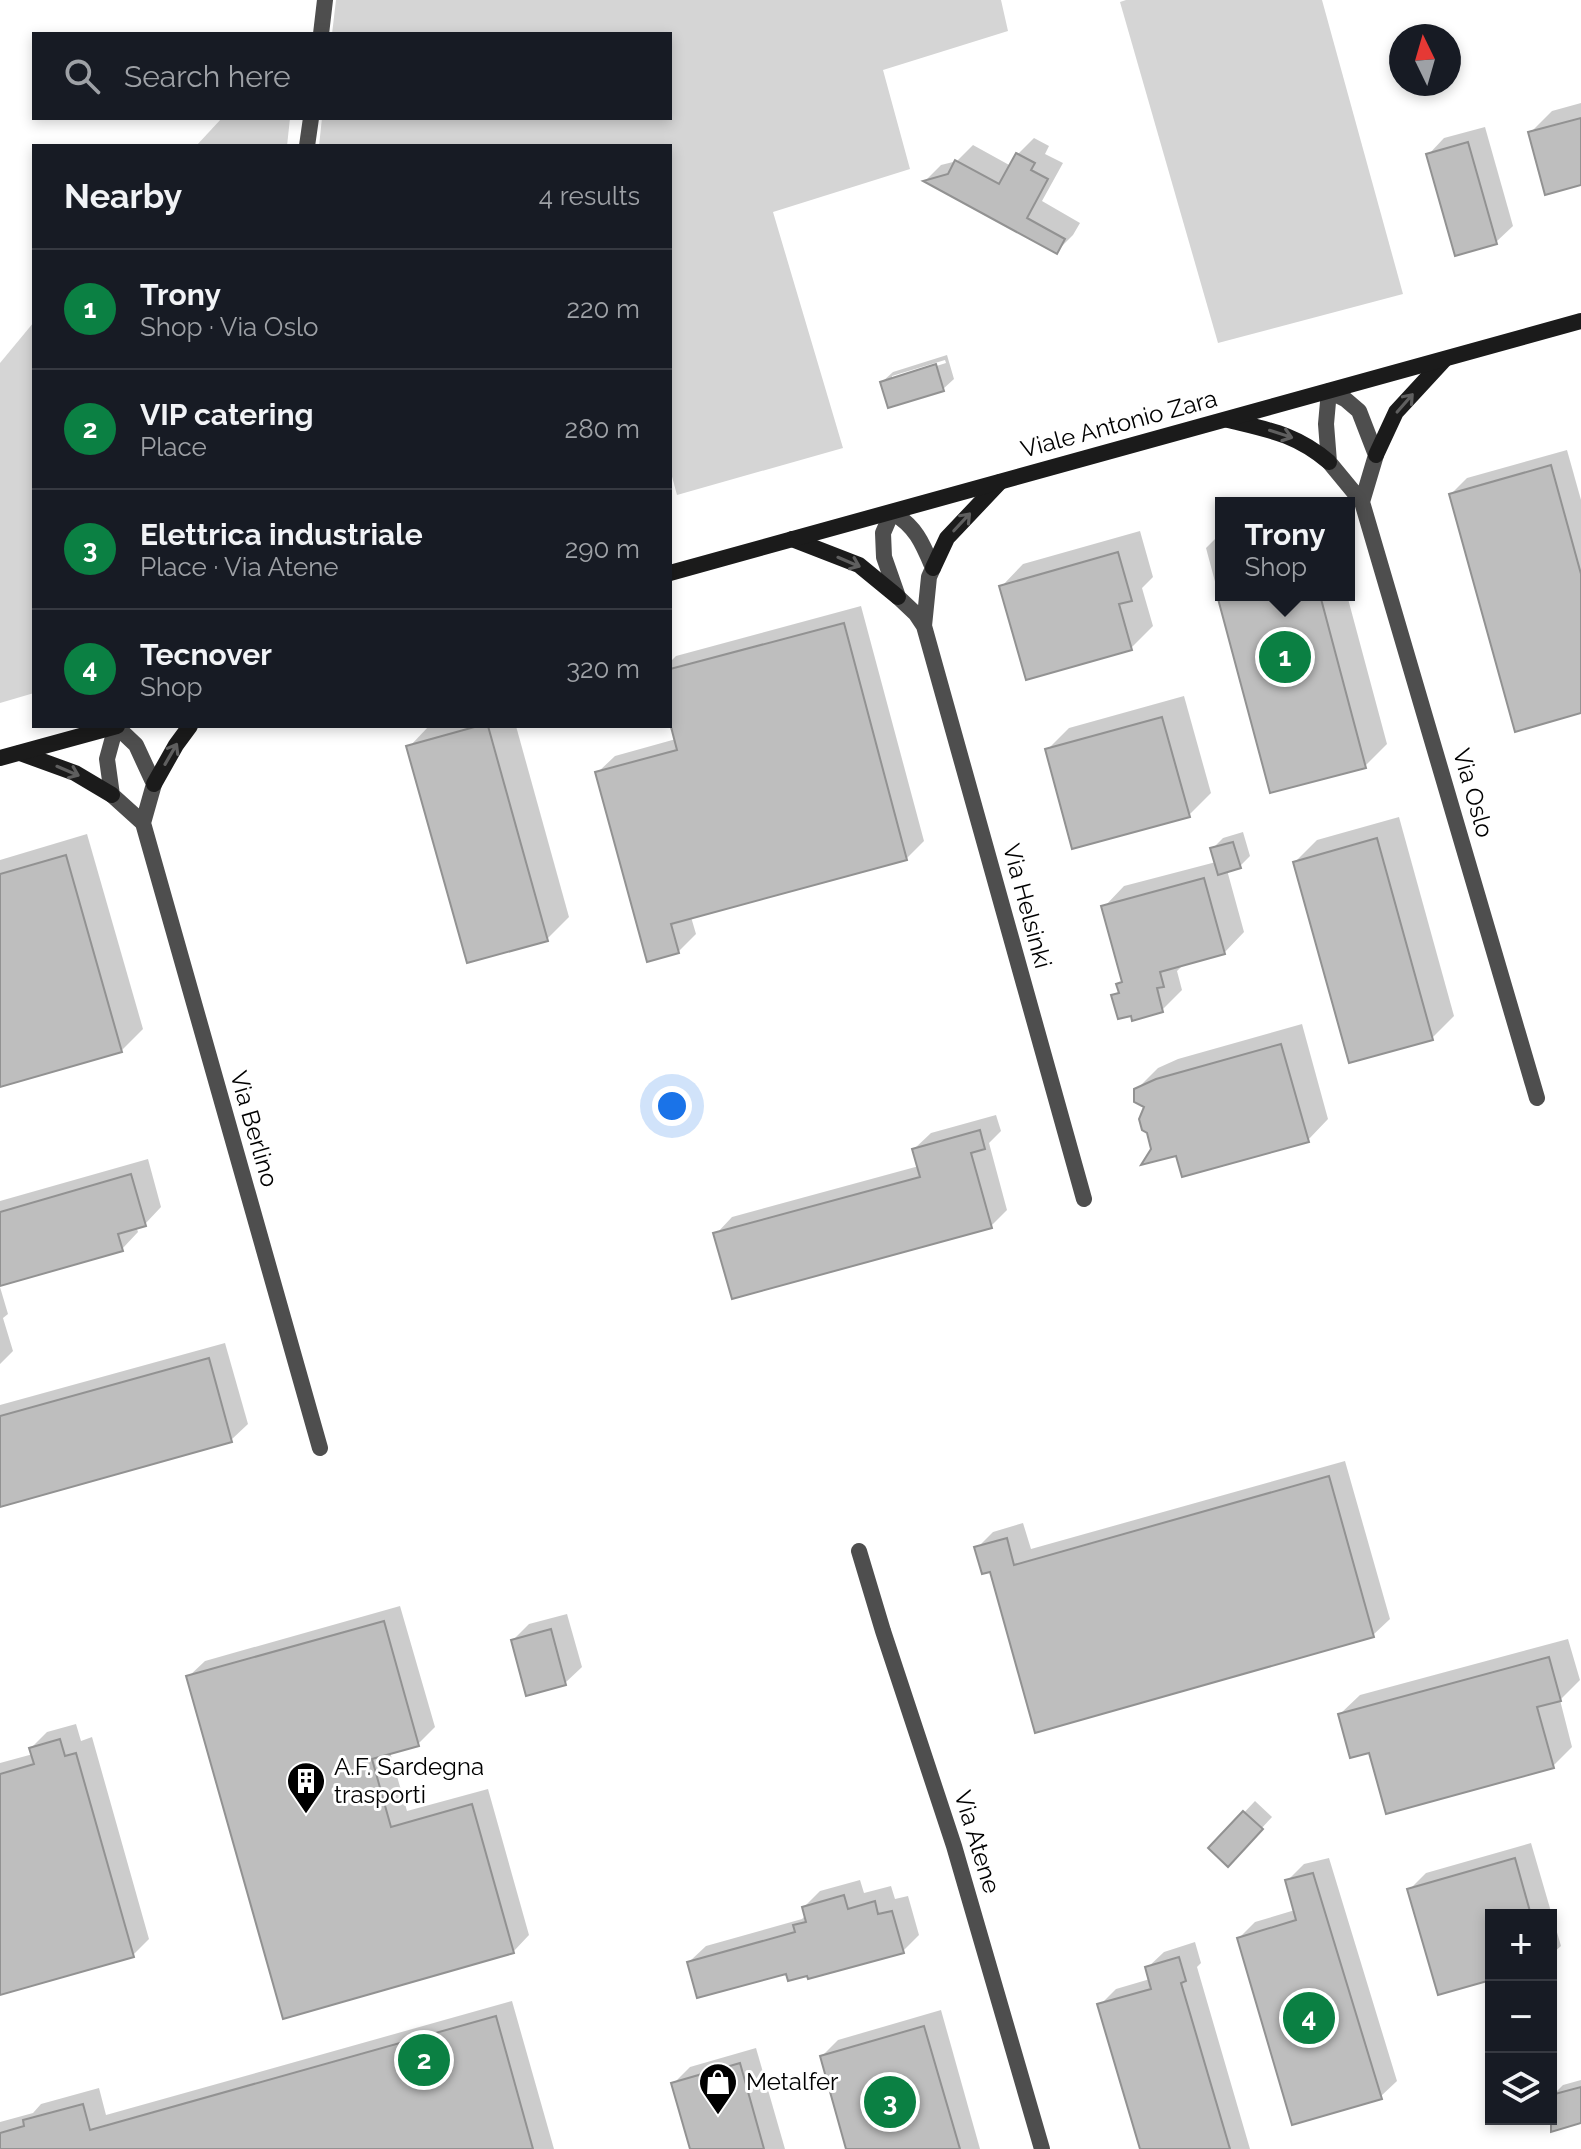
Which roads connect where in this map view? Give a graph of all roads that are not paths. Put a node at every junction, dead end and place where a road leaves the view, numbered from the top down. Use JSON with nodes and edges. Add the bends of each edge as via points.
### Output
{"nodes":[{"id":1,"x":325,"y":0,"type":"edge"},
{"id":2,"x":321,"y":32,"type":"edge"},
{"id":3,"x":311,"y":120,"type":"edge"},
{"id":4,"x":307,"y":144,"type":"edge"},
{"id":5,"x":1581,"y":321,"type":"edge"},
{"id":6,"x":1445,"y":359,"type":"junction"},
{"id":7,"x":1329,"y":391,"type":"junction"},
{"id":8,"x":1227,"y":420,"type":"junction"},
{"id":9,"x":1376,"y":455,"type":"junction"},
{"id":10,"x":1329,"y":462,"type":"junction"},
{"id":11,"x":1000,"y":482,"type":"junction"},
{"id":12,"x":1362,"y":502,"type":"junction"},
{"id":13,"x":892,"y":512,"type":"junction"},
{"id":14,"x":792,"y":539,"type":"junction"},
{"id":15,"x":933,"y":568,"type":"junction"},
{"id":16,"x":672,"y":572,"type":"edge"},
{"id":17,"x":898,"y":597,"type":"junction"},
{"id":18,"x":924,"y":626,"type":"junction"},
{"id":19,"x":109,"y":728,"type":"edge"},
{"id":20,"x":115,"y":728,"type":"edge"},
{"id":21,"x":118,"y":728,"type":"edge"},
{"id":22,"x":189,"y":728,"type":"edge"},
{"id":23,"x":20,"y":753,"type":"junction"},
{"id":24,"x":0,"y":758,"type":"edge"},
{"id":25,"x":154,"y":784,"type":"junction"},
{"id":26,"x":112,"y":795,"type":"junction"},
{"id":27,"x":143,"y":823,"type":"junction"},
{"id":28,"x":1537,"y":1098,"type":"dead end"},
{"id":29,"x":1084,"y":1199,"type":"dead end"},
{"id":30,"x":320,"y":1448,"type":"dead end"},
{"id":31,"x":859,"y":1551,"type":"dead end"},
{"id":32,"x":1042,"y":2149,"type":"edge"}],
"edges":[{"from":1,"to":2,"type":"street"},
{"from":3,"to":4,"type":"street"},
{"from":5,"to":6,"type":"main road","name":"Viale Antonio Zara"},
{"from":6,"to":7,"type":"main road","name":"Viale Antonio Zara"},
{"from":9,"to":6,"type":"main road","one_way":true,"via":[[1396,412]]},
{"from":7,"to":8,"type":"main road","name":"Viale Antonio Zara"},
{"from":7,"to":9,"type":"street","via":[[1359,411]]},
{"from":7,"to":10,"type":"street"},
{"from":8,"to":10,"type":"main road","one_way":true,"via":[[1286,434]]},
{"from":8,"to":11,"type":"main road","name":"Viale Antonio Zara"},
{"from":9,"to":12,"type":"street"},
{"from":10,"to":12,"type":"street","name":"Via Oslo"},
{"from":11,"to":13,"type":"main road","name":"Viale Antonio Zara"},
{"from":15,"to":11,"type":"main road","one_way":true,"via":[[947,538]]},
{"from":12,"to":28,"type":"street","name":"Via Oslo"},
{"from":13,"to":14,"type":"main road","name":"Viale Antonio Zara"},
{"from":13,"to":15,"type":"street","via":[[910,523]]},
{"from":13,"to":17,"type":"street","name":"Via Helsinki","via":[[883,545]]},
{"from":14,"to":16,"type":"main road","name":"Viale Antonio Zara"},
{"from":14,"to":17,"type":"main road","one_way":true,"via":[[859,565]]},
{"from":15,"to":18,"type":"street","name":"Via Helsinki"},
{"from":17,"to":18,"type":"street","name":"Via Helsinki"},
{"from":18,"to":29,"type":"street","name":"Via Helsinki"},
{"from":19,"to":23,"type":"main road"},
{"from":20,"to":26,"type":"street","via":[[107,759]]},
{"from":21,"to":25,"type":"street","via":[[136,745]]},
{"from":25,"to":22,"type":"main road","one_way":true},
{"from":23,"to":24,"type":"main road"},
{"from":23,"to":26,"type":"main road","one_way":true,"via":[[75,773]]},
{"from":25,"to":27,"type":"street"},
{"from":26,"to":27,"type":"street"},
{"from":27,"to":30,"type":"street","name":"Via Berlino"},
{"from":31,"to":32,"type":"street","name":"Via Atene","via":[[954,1846]]}]}
